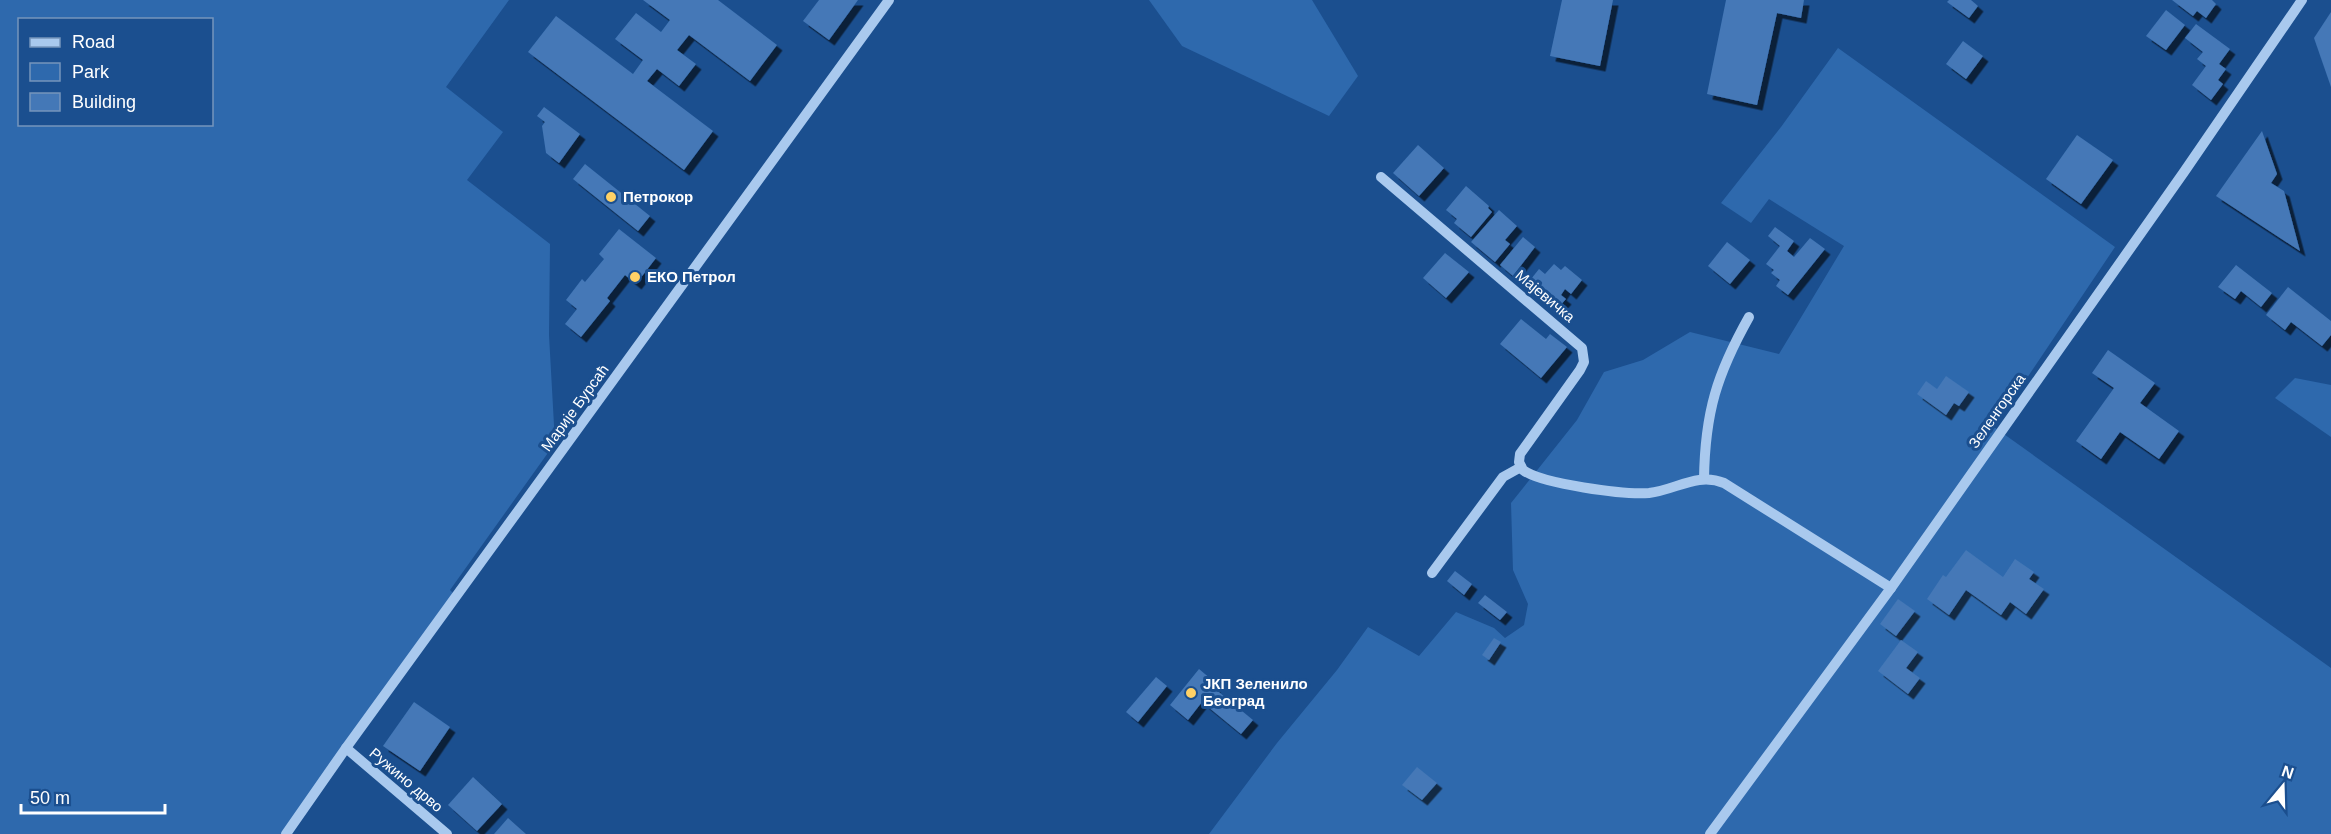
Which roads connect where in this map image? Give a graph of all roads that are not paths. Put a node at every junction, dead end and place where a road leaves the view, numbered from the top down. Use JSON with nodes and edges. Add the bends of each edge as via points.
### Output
{"nodes":[{"id":1,"x":889,"y":0,"type":"edge"},
{"id":2,"x":2302,"y":0,"type":"edge"},
{"id":3,"x":1381,"y":177,"type":"dead end"},
{"id":4,"x":1749,"y":317,"type":"dead end"},
{"id":5,"x":1521,"y":467,"type":"junction"},
{"id":6,"x":1704,"y":478,"type":"junction"},
{"id":7,"x":1432,"y":573,"type":"dead end"},
{"id":8,"x":1891,"y":588,"type":"junction"},
{"id":9,"x":346,"y":748,"type":"junction"},
{"id":10,"x":286,"y":834,"type":"edge"},
{"id":11,"x":447,"y":834,"type":"edge"},
{"id":12,"x":1710,"y":834,"type":"edge"}],
"edges":[{"from":1,"to":9,"type":"street","name":"Марије Бурсаћ"},
{"from":2,"to":8,"type":"street","name":"Зеленгорска"},
{"from":3,"to":5,"type":"street","name":"Мајевичка","via":[[1582,348],[1584,362],[1520,454]]},
{"from":4,"to":6,"type":"street","via":[[1727,356],[1715,390]]},
{"from":5,"to":6,"type":"street","via":[[1533,476],[1612,492],[1652,492]]},
{"from":5,"to":7,"type":"street","via":[[1503,477]]},
{"from":6,"to":8,"type":"street","via":[[1724,483]]},
{"from":8,"to":12,"type":"street","name":"Зеленгорска"},
{"from":9,"to":10,"type":"street","name":"Марије Бурсаћ"},
{"from":9,"to":11,"type":"street","name":"Ружино дрво"}]}
